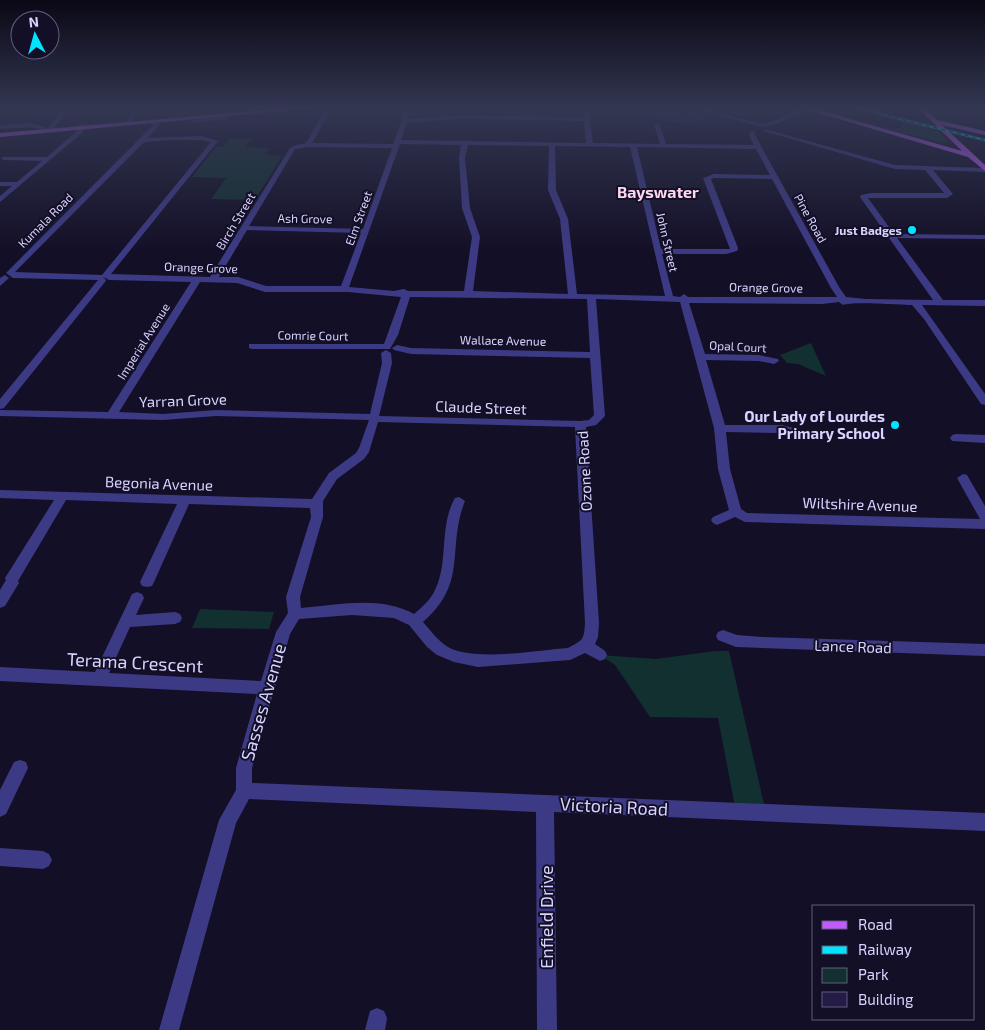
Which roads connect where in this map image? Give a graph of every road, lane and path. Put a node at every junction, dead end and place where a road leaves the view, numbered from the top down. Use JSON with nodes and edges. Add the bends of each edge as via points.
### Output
{"nodes":[{"id":1,"x":51,"y":156,"type":"edge"},
{"id":2,"x":126,"y":156,"type":"edge"},
{"id":3,"x":203,"y":156,"type":"edge"},
{"id":4,"x":288,"y":156,"type":"edge"},
{"id":5,"x":393,"y":156,"type":"edge"},
{"id":6,"x":462,"y":156,"type":"edge"},
{"id":7,"x":552,"y":156,"type":"edge"},
{"id":8,"x":635,"y":156,"type":"edge"},
{"id":9,"x":763,"y":156,"type":"edge"},
{"id":10,"x":858,"y":156,"type":"edge"},
{"id":11,"x":971,"y":156,"type":"edge"},
{"id":12,"x":4,"y":158,"type":"dead end"},
{"id":13,"x":48,"y":159,"type":"junction"},
{"id":14,"x":928,"y":170,"type":"junction"},
{"id":15,"x":985,"y":170,"type":"edge"},
{"id":16,"x":774,"y":177,"type":"junction"},
{"id":17,"x":0,"y":184,"type":"edge"},
{"id":18,"x":18,"y":184,"type":"junction"},
{"id":19,"x":0,"y":200,"type":"edge"},
{"id":20,"x":244,"y":228,"type":"junction"},
{"id":21,"x":366,"y":231,"type":"junction"},
{"id":22,"x":892,"y":236,"type":"junction"},
{"id":23,"x":985,"y":238,"type":"edge"},
{"id":24,"x":658,"y":251,"type":"junction"},
{"id":25,"x":5,"y":276,"type":"edge"},
{"id":26,"x":104,"y":277,"type":"junction"},
{"id":27,"x":197,"y":279,"type":"junction"},
{"id":28,"x":213,"y":279,"type":"junction"},
{"id":29,"x":346,"y":289,"type":"junction"},
{"id":30,"x":468,"y":293,"type":"junction"},
{"id":31,"x":568,"y":295,"type":"junction"},
{"id":32,"x":403,"y":296,"type":"junction"},
{"id":33,"x":590,"y":296,"type":"junction"},
{"id":34,"x":668,"y":296,"type":"junction"},
{"id":35,"x":842,"y":300,"type":"junction"},
{"id":36,"x":686,"y":302,"type":"junction"},
{"id":37,"x":918,"y":303,"type":"junction"},
{"id":38,"x":943,"y":304,"type":"junction"},
{"id":39,"x":985,"y":304,"type":"edge"},
{"id":40,"x":252,"y":346,"type":"dead end"},
{"id":41,"x":390,"y":351,"type":"junction"},
{"id":42,"x":594,"y":355,"type":"junction"},
{"id":43,"x":700,"y":357,"type":"junction"},
{"id":44,"x":774,"y":361,"type":"dead end"},
{"id":45,"x":985,"y":402,"type":"edge"},
{"id":46,"x":0,"y":406,"type":"edge"},
{"id":47,"x":0,"y":413,"type":"edge"},
{"id":48,"x":110,"y":416,"type":"junction"},
{"id":49,"x":374,"y":418,"type":"junction"},
{"id":50,"x":580,"y":424,"type":"junction"},
{"id":51,"x":720,"y":428,"type":"junction"},
{"id":52,"x":797,"y":433,"type":"dead end"},
{"id":53,"x":956,"y":438,"type":"dead end"},
{"id":54,"x":985,"y":439,"type":"edge"},
{"id":55,"x":963,"y":478,"type":"dead end"},
{"id":56,"x":0,"y":494,"type":"edge"},
{"id":57,"x":63,"y":496,"type":"junction"},
{"id":58,"x":186,"y":500,"type":"junction"},
{"id":59,"x":458,"y":501,"type":"dead end"},
{"id":60,"x":316,"y":504,"type":"junction"},
{"id":61,"x":736,"y":512,"type":"junction"},
{"id":62,"x":985,"y":517,"type":"edge"},
{"id":63,"x":717,"y":520,"type":"dead end"},
{"id":64,"x":985,"y":524,"type":"edge"},
{"id":65,"x":147,"y":582,"type":"dead end"},
{"id":66,"x":1,"y":597,"type":"edge"},
{"id":67,"x":137,"y":598,"type":"dead end"},
{"id":68,"x":295,"y":614,"type":"junction"},
{"id":69,"x":175,"y":618,"type":"dead end"},
{"id":70,"x":126,"y":622,"type":"junction"},
{"id":71,"x":414,"y":622,"type":"junction"},
{"id":72,"x":723,"y":636,"type":"dead end"},
{"id":73,"x":586,"y":646,"type":"junction"},
{"id":74,"x":985,"y":650,"type":"edge"},
{"id":75,"x":600,"y":655,"type":"dead end"},
{"id":76,"x":0,"y":674,"type":"edge"},
{"id":77,"x":99,"y":679,"type":"junction"},
{"id":78,"x":268,"y":688,"type":"junction"},
{"id":79,"x":20,"y":768,"type":"dead end"},
{"id":80,"x":244,"y":791,"type":"junction"},
{"id":81,"x":545,"y":803,"type":"junction"},
{"id":82,"x":0,"y":808,"type":"edge"},
{"id":83,"x":985,"y":822,"type":"edge"},
{"id":84,"x":0,"y":857,"type":"edge"},
{"id":85,"x":43,"y":860,"type":"dead end"},
{"id":86,"x":169,"y":1030,"type":"edge"},
{"id":87,"x":547,"y":1030,"type":"edge"}],
"edges":[{"from":1,"to":13,"type":"street"},
{"from":2,"to":25,"type":"street","name":"Kumala Road"},
{"from":3,"to":26,"type":"street"},
{"from":4,"to":20,"type":"street","name":"Birch Street"},
{"from":5,"to":21,"type":"street","name":"Elm Street"},
{"from":6,"to":30,"type":"street","via":[[466,208],[476,237]]},
{"from":7,"to":31,"type":"street","via":[[552,190],[564,219],[570,284]]},
{"from":8,"to":24,"type":"street","name":"John Street"},
{"from":9,"to":16,"type":"street","name":"Pine Road"},
{"from":10,"to":14,"type":"street","via":[[895,167]]},
{"from":11,"to":15,"type":"main road"},
{"from":12,"to":13,"type":"street"},
{"from":13,"to":18,"type":"street"},
{"from":14,"to":15,"type":"street"},
{"from":14,"to":22,"type":"street","via":[[949,194],[870,194],[864,197]]},
{"from":16,"to":24,"type":"street","via":[[707,178],[733,251]]},
{"from":16,"to":35,"type":"street","name":"Pine Road"},
{"from":17,"to":18,"type":"street"},
{"from":18,"to":19,"type":"street"},
{"from":20,"to":21,"type":"street","name":"Ash Grove"},
{"from":20,"to":28,"type":"street","name":"Birch Street"},
{"from":21,"to":29,"type":"street","name":"Elm Street"},
{"from":22,"to":23,"type":"street"},
{"from":22,"to":38,"type":"street"},
{"from":24,"to":34,"type":"street","name":"John Street"},
{"from":25,"to":26,"type":"street","name":"Orange Grove"},
{"from":26,"to":27,"type":"street","name":"Orange Grove"},
{"from":26,"to":46,"type":"street"},
{"from":27,"to":28,"type":"street","name":"Orange Grove"},
{"from":27,"to":48,"type":"street","name":"Imperial Avenue"},
{"from":28,"to":29,"type":"street","name":"Orange Grove","via":[[238,280],[265,289]]},
{"from":29,"to":32,"type":"street","name":"Orange Grove"},
{"from":30,"to":31,"type":"street","name":"Orange Grove"},
{"from":30,"to":32,"type":"street","name":"Orange Grove","via":[[428,292]]},
{"from":31,"to":33,"type":"street","name":"Orange Grove"},
{"from":32,"to":41,"type":"street"},
{"from":33,"to":34,"type":"street","name":"Orange Grove"},
{"from":33,"to":42,"type":"street","name":"Ozone Road"},
{"from":34,"to":36,"type":"street","name":"Orange Grove"},
{"from":35,"to":36,"type":"street","name":"Orange Grove","via":[[710,299]]},
{"from":35,"to":37,"type":"street","name":"Orange Grove"},
{"from":36,"to":43,"type":"street"},
{"from":37,"to":38,"type":"street","name":"Orange Grove"},
{"from":37,"to":45,"type":"street"},
{"from":38,"to":39,"type":"street","name":"Orange Grove"},
{"from":40,"to":41,"type":"street","name":"Comrie Court"},
{"from":41,"to":42,"type":"street","name":"Wallace Avenue"},
{"from":41,"to":49,"type":"street"},
{"from":42,"to":50,"type":"street","name":"Ozone Road","via":[[600,416],[592,423]]},
{"from":43,"to":44,"type":"street","name":"Opal Court"},
{"from":43,"to":51,"type":"street"},
{"from":47,"to":48,"type":"street","name":"Yarran Grove"},
{"from":48,"to":49,"type":"street","name":"Yarran Grove","via":[[168,417],[216,413]]},
{"from":49,"to":50,"type":"street","name":"Claude Street"},
{"from":49,"to":60,"type":"street","via":[[365,449],[333,476]]},
{"from":50,"to":73,"type":"street","name":"Ozone Road","via":[[592,623],[591,637]]},
{"from":51,"to":52,"type":"street","via":[[782,429]]},
{"from":51,"to":61,"type":"street","via":[[724,469]]},
{"from":53,"to":54,"type":"street"},
{"from":55,"to":62,"type":"street"},
{"from":56,"to":57,"type":"street","name":"Begonia Avenue"},
{"from":57,"to":58,"type":"street","name":"Begonia Avenue"},
{"from":57,"to":66,"type":"street"},
{"from":58,"to":60,"type":"street","name":"Begonia Avenue"},
{"from":58,"to":65,"type":"street"},
{"from":59,"to":71,"type":"street","via":[[452,514],[443,588],[436,601]]},
{"from":60,"to":68,"type":"street","via":[[317,517],[293,597]]},
{"from":61,"to":63,"type":"street"},
{"from":61,"to":64,"type":"street","name":"Wiltshire Avenue","via":[[745,517]]},
{"from":67,"to":70,"type":"street"},
{"from":68,"to":71,"type":"street","via":[[380,610],[403,614]]},
{"from":68,"to":78,"type":"street","name":"Sasses Avenue","via":[[283,632]]},
{"from":69,"to":70,"type":"street"},
{"from":70,"to":77,"type":"street"},
{"from":71,"to":73,"type":"street","via":[[433,645],[463,659],[484,661],[560,655]]},
{"from":72,"to":74,"type":"street","name":"Lance Road","via":[[736,641],[762,643]]},
{"from":73,"to":75,"type":"street"},
{"from":76,"to":77,"type":"street","name":"Terama Crescent"},
{"from":77,"to":78,"type":"street","name":"Terama Crescent"},
{"from":78,"to":80,"type":"street","name":"Sasses Avenue","via":[[244,768]]},
{"from":79,"to":82,"type":"street"},
{"from":80,"to":81,"type":"street","name":"Victoria Road"},
{"from":80,"to":86,"type":"street","via":[[230,814]]},
{"from":81,"to":83,"type":"street","name":"Victoria Road"},
{"from":81,"to":87,"type":"street","name":"Enfield Drive"},
{"from":84,"to":85,"type":"street"}]}
